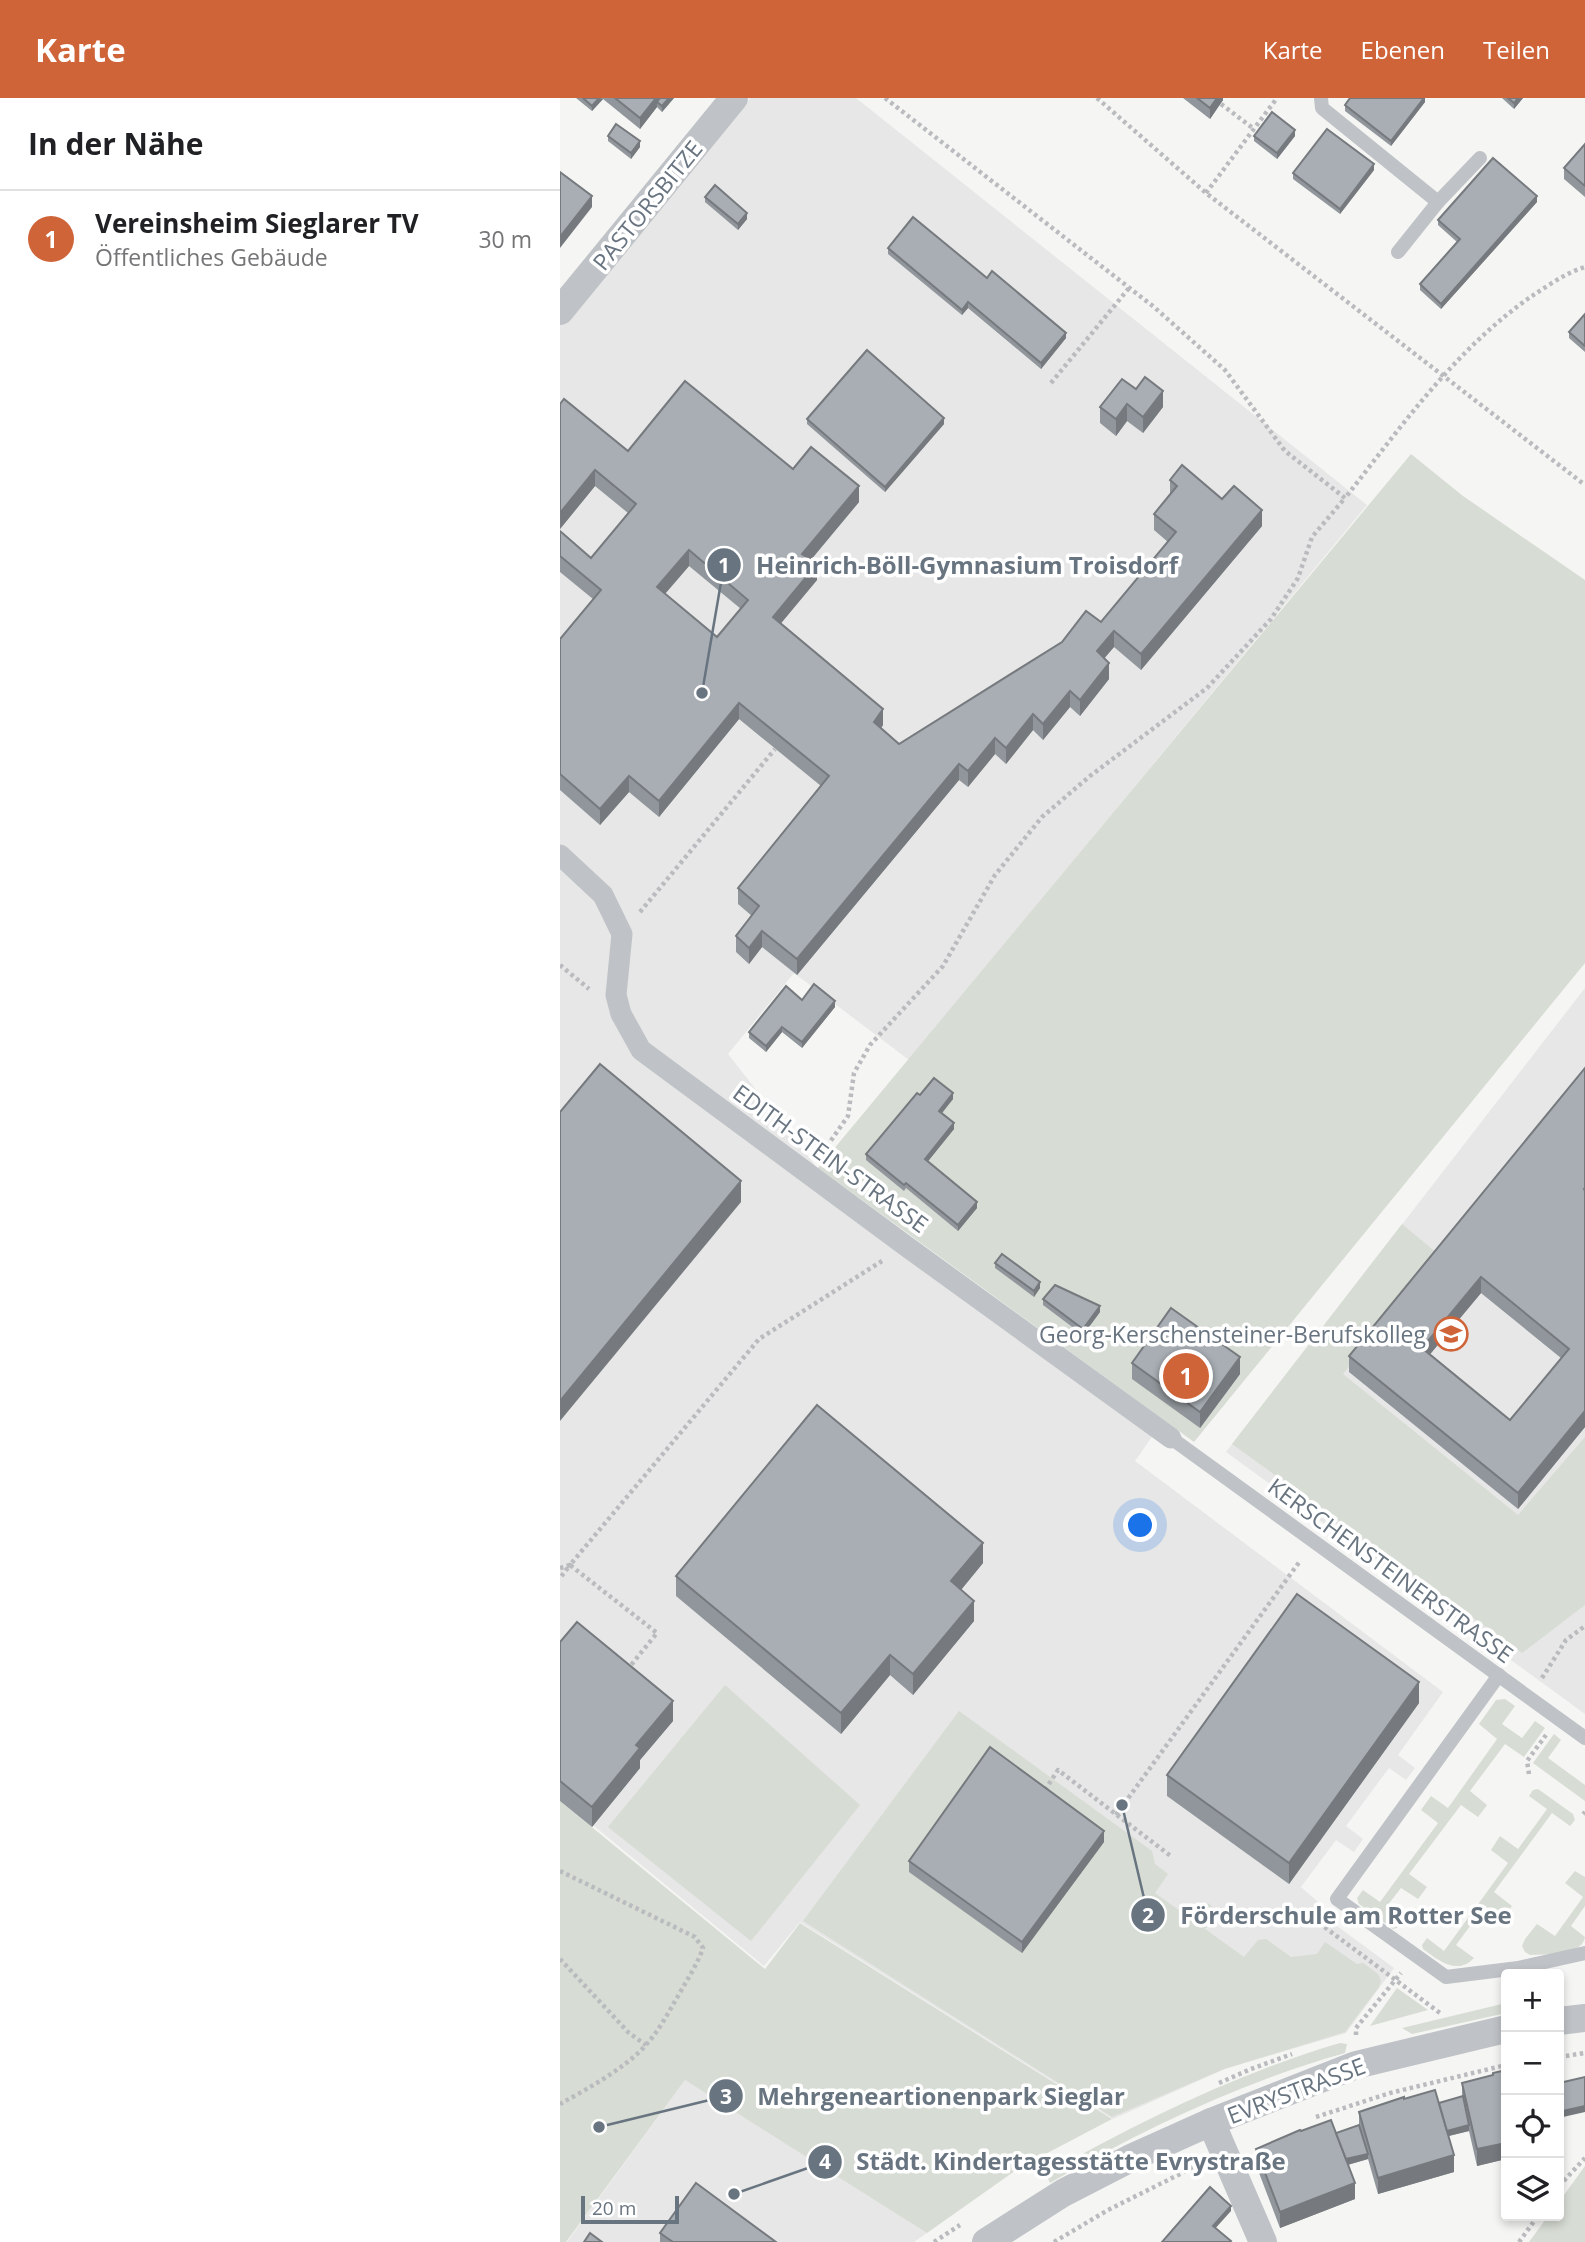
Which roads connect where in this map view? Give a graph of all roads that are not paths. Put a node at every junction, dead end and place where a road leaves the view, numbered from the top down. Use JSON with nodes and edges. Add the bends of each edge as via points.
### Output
{"nodes":[{"id":1,"x":734,"y":98,"type":"edge"},
{"id":2,"x":1321,"y":98,"type":"edge"},
{"id":3,"x":1480,"y":158,"type":"dead end"},
{"id":4,"x":1438,"y":202,"type":"junction"},
{"id":5,"x":1398,"y":252,"type":"dead end"},
{"id":6,"x":564,"y":299,"type":"edge"},
{"id":7,"x":560,"y":855,"type":"edge"},
{"id":8,"x":1171,"y":1438,"type":"joint"},
{"id":9,"x":1499,"y":1675,"type":"junction"},
{"id":10,"x":1585,"y":1738,"type":"edge"},
{"id":11,"x":1585,"y":1953,"type":"edge"},
{"id":12,"x":1585,"y":2018,"type":"edge"},
{"id":13,"x":1564,"y":2020,"type":"edge"},
{"id":14,"x":1501,"y":2030,"type":"edge"},
{"id":15,"x":1211,"y":2122,"type":"junction"},
{"id":16,"x":986,"y":2242,"type":"edge"},
{"id":17,"x":1263,"y":2242,"type":"edge"}],
"edges":[{"from":1,"to":6,"type":"street","name":"PASTORSBITZE"},
{"from":2,"to":4,"type":"lane","via":[[1322,108]]},
{"from":3,"to":4,"type":"lane"},
{"from":4,"to":5,"type":"lane"},
{"from":7,"to":8,"type":"street","name":"EDITH-STEIN-STRASSE","via":[[603,895],[622,934],[616,995],[641,1050]]},
{"from":8,"to":9,"type":"lane","name":"KERSCHENSTEINERSTRASSE"},
{"from":9,"to":10,"type":"lane","name":"KERSCHENSTEINERSTRASSE"},
{"from":9,"to":11,"type":"lane","via":[[1337,1899],[1446,1977]]},
{"from":12,"to":13,"type":"street"},
{"from":14,"to":15,"type":"street","name":"EVRYSTRASSE","via":[[1356,2065]]},
{"from":15,"to":16,"type":"street","name":"EVRYSTRASSE","via":[[1063,2193]]},
{"from":15,"to":17,"type":"street"}]}
